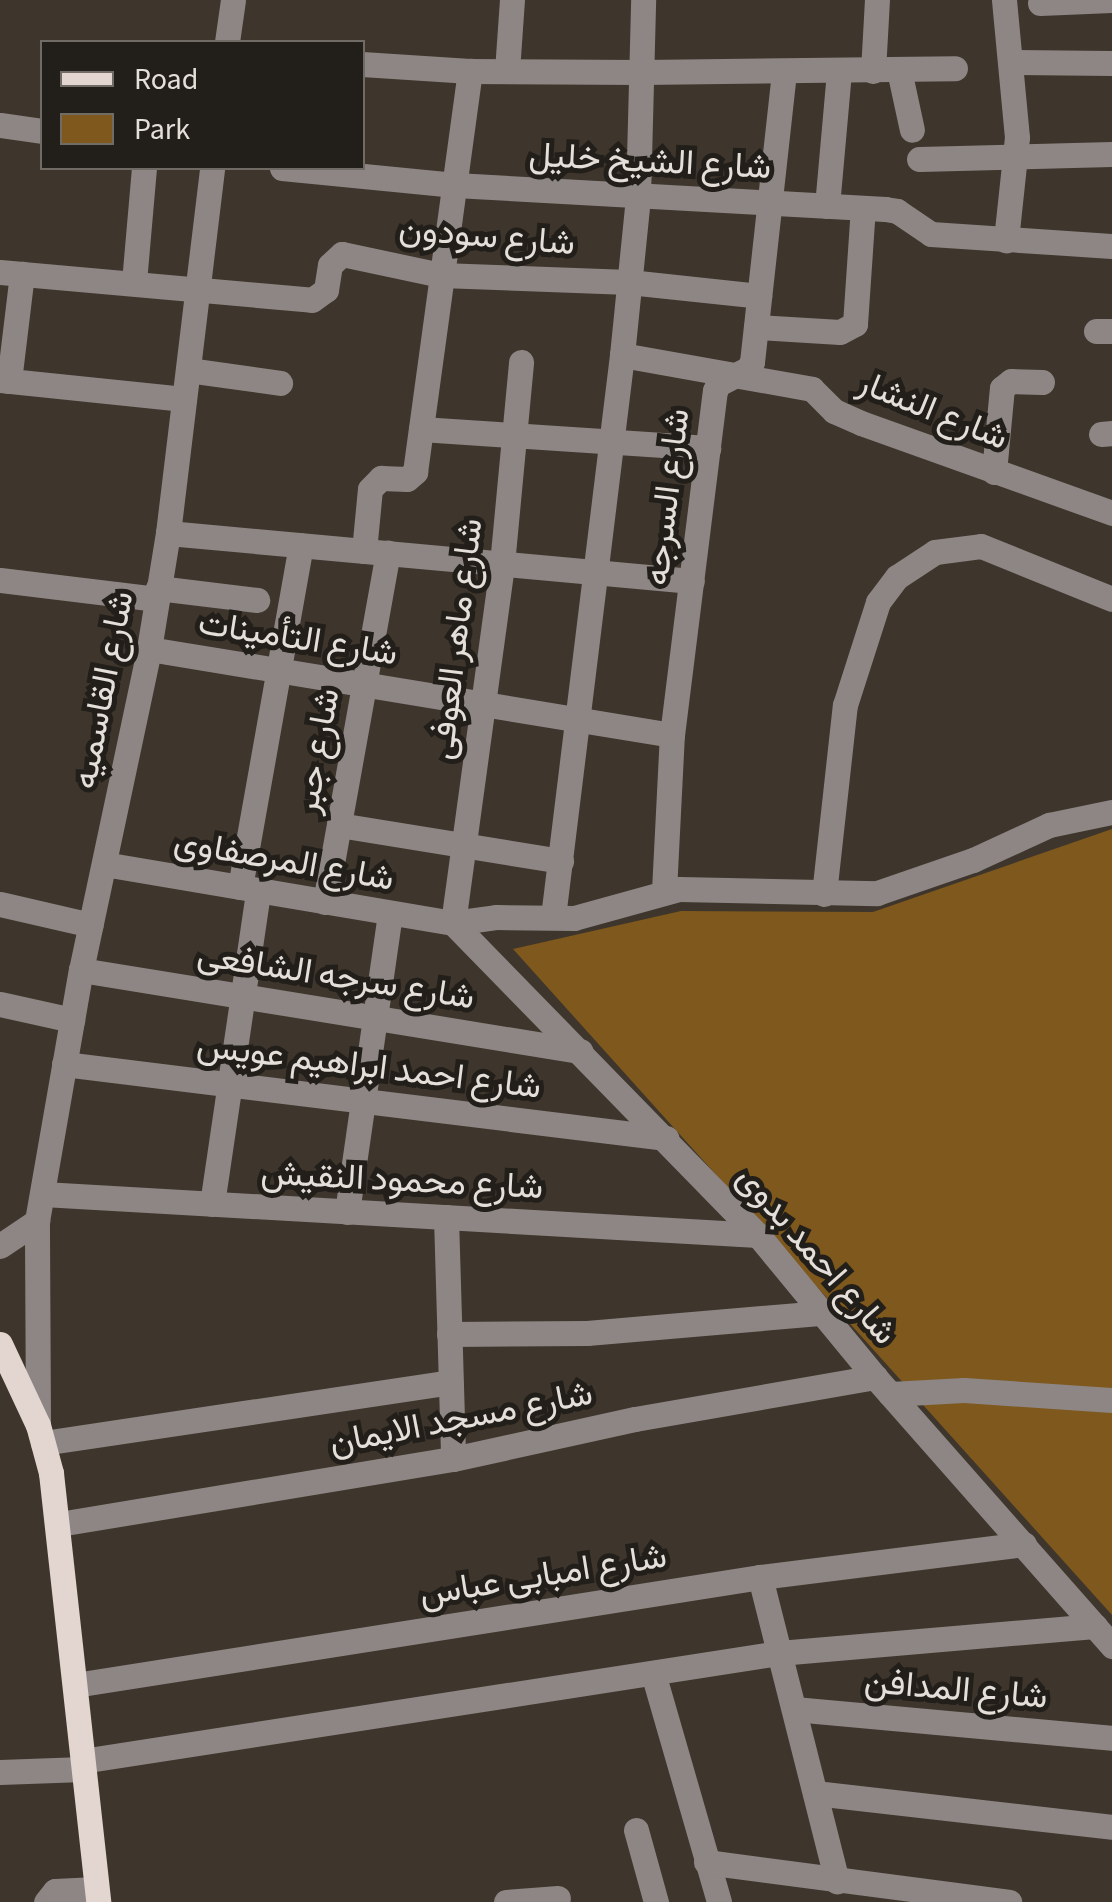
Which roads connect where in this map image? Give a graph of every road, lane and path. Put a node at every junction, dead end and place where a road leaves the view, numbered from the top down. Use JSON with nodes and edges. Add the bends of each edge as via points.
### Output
{"nodes":[{"id":1,"x":233,"y":0,"type":"edge"},
{"id":2,"x":512,"y":0,"type":"edge"},
{"id":3,"x":643,"y":0,"type":"edge"},
{"id":4,"x":877,"y":0,"type":"edge"},
{"id":5,"x":1004,"y":0,"type":"edge"},
{"id":6,"x":1112,"y":0,"type":"edge"},
{"id":7,"x":1040,"y":3,"type":"dead end"},
{"id":8,"x":227,"y":40,"type":"edge"},
{"id":9,"x":1012,"y":62,"type":"junction"},
{"id":10,"x":1112,"y":63,"type":"edge"},
{"id":11,"x":365,"y":64,"type":"edge"},
{"id":12,"x":955,"y":68,"type":"dead end"},
{"id":13,"x":886,"y":70,"type":"junction"},
{"id":14,"x":470,"y":71,"type":"junction"},
{"id":15,"x":507,"y":71,"type":"junction"},
{"id":16,"x":839,"y":71,"type":"junction"},
{"id":17,"x":642,"y":72,"type":"junction"},
{"id":18,"x":784,"y":73,"type":"junction"},
{"id":19,"x":0,"y":125,"type":"edge"},
{"id":20,"x":912,"y":130,"type":"dead end"},
{"id":21,"x":40,"y":131,"type":"edge"},
{"id":22,"x":1112,"y":154,"type":"edge"},
{"id":23,"x":1017,"y":156,"type":"junction"},
{"id":24,"x":920,"y":159,"type":"dead end"},
{"id":25,"x":144,"y":170,"type":"edge"},
{"id":26,"x":212,"y":170,"type":"edge"},
{"id":27,"x":328,"y":170,"type":"edge"},
{"id":28,"x":455,"y":186,"type":"junction"},
{"id":29,"x":638,"y":197,"type":"junction"},
{"id":30,"x":767,"y":202,"type":"junction"},
{"id":31,"x":828,"y":206,"type":"junction"},
{"id":32,"x":863,"y":208,"type":"junction"},
{"id":33,"x":1006,"y":240,"type":"junction"},
{"id":34,"x":1112,"y":246,"type":"edge"},
{"id":35,"x":11,"y":273,"type":"edge"},
{"id":36,"x":441,"y":274,"type":"junction"},
{"id":37,"x":134,"y":282,"type":"junction"},
{"id":38,"x":629,"y":282,"type":"junction"},
{"id":39,"x":197,"y":286,"type":"junction"},
{"id":40,"x":758,"y":296,"type":"junction"},
{"id":41,"x":756,"y":327,"type":"junction"},
{"id":42,"x":622,"y":354,"type":"junction"},
{"id":43,"x":521,"y":362,"type":"dead end"},
{"id":44,"x":188,"y":370,"type":"junction"},
{"id":45,"x":732,"y":376,"type":"junction"},
{"id":46,"x":5,"y":380,"type":"edge"},
{"id":47,"x":1042,"y":382,"type":"dead end"},
{"id":48,"x":280,"y":383,"type":"dead end"},
{"id":49,"x":184,"y":399,"type":"junction"},
{"id":50,"x":420,"y":429,"type":"junction"},
{"id":51,"x":514,"y":435,"type":"junction"},
{"id":52,"x":613,"y":442,"type":"junction"},
{"id":53,"x":708,"y":448,"type":"junction"},
{"id":54,"x":994,"y":472,"type":"junction"},
{"id":55,"x":1112,"y":513,"type":"edge"},
{"id":56,"x":168,"y":533,"type":"junction"},
{"id":57,"x":301,"y":545,"type":"junction"},
{"id":58,"x":376,"y":552,"type":"junction"},
{"id":59,"x":502,"y":564,"type":"junction"},
{"id":60,"x":598,"y":572,"type":"junction"},
{"id":61,"x":0,"y":580,"type":"edge"},
{"id":62,"x":692,"y":581,"type":"junction"},
{"id":63,"x":1110,"y":589,"type":"edge"},
{"id":64,"x":158,"y":594,"type":"junction"},
{"id":65,"x":257,"y":600,"type":"dead end"},
{"id":66,"x":149,"y":649,"type":"junction"},
{"id":67,"x":279,"y":670,"type":"junction"},
{"id":68,"x":364,"y":684,"type":"junction"},
{"id":69,"x":484,"y":704,"type":"junction"},
{"id":70,"x":580,"y":720,"type":"junction"},
{"id":71,"x":672,"y":735,"type":"junction"},
{"id":72,"x":1112,"y":812,"type":"edge"},
{"id":73,"x":339,"y":825,"type":"junction"},
{"id":74,"x":464,"y":846,"type":"junction"},
{"id":75,"x":560,"y":861,"type":"junction"},
{"id":76,"x":104,"y":864,"type":"junction"},
{"id":77,"x":249,"y":889,"type":"junction"},
{"id":78,"x":664,"y":891,"type":"junction"},
{"id":79,"x":824,"y":894,"type":"junction"},
{"id":80,"x":325,"y":902,"type":"junction"},
{"id":81,"x":0,"y":904,"type":"edge"},
{"id":82,"x":390,"y":914,"type":"junction"},
{"id":83,"x":552,"y":918,"type":"junction"},
{"id":84,"x":454,"y":923,"type":"junction"},
{"id":85,"x":91,"y":925,"type":"junction"},
{"id":86,"x":81,"y":970,"type":"junction"},
{"id":87,"x":243,"y":996,"type":"junction"},
{"id":88,"x":0,"y":1004,"type":"edge"},
{"id":89,"x":375,"y":1018,"type":"junction"},
{"id":90,"x":72,"y":1020,"type":"junction"},
{"id":91,"x":580,"y":1050,"type":"junction"},
{"id":92,"x":64,"y":1064,"type":"junction"},
{"id":93,"x":230,"y":1085,"type":"junction"},
{"id":94,"x":362,"y":1101,"type":"junction"},
{"id":95,"x":666,"y":1138,"type":"junction"},
{"id":96,"x":42,"y":1194,"type":"junction"},
{"id":97,"x":212,"y":1204,"type":"junction"},
{"id":98,"x":346,"y":1212,"type":"junction"},
{"id":99,"x":446,"y":1218,"type":"junction"},
{"id":100,"x":38,"y":1221,"type":"junction"},
{"id":101,"x":758,"y":1235,"type":"junction"},
{"id":102,"x":0,"y":1246,"type":"edge"},
{"id":103,"x":822,"y":1313,"type":"junction"},
{"id":104,"x":449,"y":1334,"type":"junction"},
{"id":105,"x":2,"y":1354,"type":"edge"},
{"id":106,"x":450,"y":1382,"type":"junction"},
{"id":107,"x":883,"y":1385,"type":"junction"},
{"id":108,"x":1112,"y":1400,"type":"edge"},
{"id":109,"x":40,"y":1434,"type":"junction"},
{"id":110,"x":452,"y":1459,"type":"junction"},
{"id":111,"x":59,"y":1524,"type":"junction"},
{"id":112,"x":1024,"y":1544,"type":"junction"},
{"id":113,"x":760,"y":1577,"type":"junction"},
{"id":114,"x":1103,"y":1636,"type":"edge"},
{"id":115,"x":779,"y":1653,"type":"junction"},
{"id":116,"x":653,"y":1673,"type":"junction"},
{"id":117,"x":74,"y":1685,"type":"junction"},
{"id":118,"x":794,"y":1710,"type":"junction"},
{"id":119,"x":1112,"y":1738,"type":"edge"},
{"id":120,"x":83,"y":1765,"type":"junction"},
{"id":121,"x":0,"y":1772,"type":"edge"},
{"id":122,"x":815,"y":1793,"type":"junction"},
{"id":123,"x":1112,"y":1827,"type":"edge"},
{"id":124,"x":636,"y":1830,"type":"dead end"},
{"id":125,"x":706,"y":1862,"type":"junction"},
{"id":126,"x":837,"y":1881,"type":"junction"},
{"id":127,"x":97,"y":1896,"type":"edge"},
{"id":128,"x":558,"y":1898,"type":"dead end"},
{"id":129,"x":46,"y":1902,"type":"edge"},
{"id":130,"x":506,"y":1902,"type":"edge"},
{"id":131,"x":656,"y":1902,"type":"edge"},
{"id":132,"x":720,"y":1902,"type":"edge"},
{"id":133,"x":1008,"y":1902,"type":"edge"}],
"edges":[{"from":1,"to":8,"type":"street"},
{"from":2,"to":15,"type":"street"},
{"from":3,"to":17,"type":"street"},
{"from":4,"to":13,"type":"street"},
{"from":5,"to":9,"type":"street"},
{"from":6,"to":7,"type":"street"},
{"from":9,"to":10,"type":"street"},
{"from":9,"to":23,"type":"street"},
{"from":11,"to":14,"type":"street"},
{"from":12,"to":13,"type":"street"},
{"from":13,"to":16,"type":"street"},
{"from":13,"to":20,"type":"street"},
{"from":14,"to":15,"type":"street"},
{"from":14,"to":28,"type":"street"},
{"from":15,"to":17,"type":"street"},
{"from":16,"to":18,"type":"street"},
{"from":16,"to":31,"type":"street"},
{"from":17,"to":18,"type":"street"},
{"from":17,"to":29,"type":"street"},
{"from":18,"to":30,"type":"street","name":"شارع السرجه"},
{"from":19,"to":21,"type":"street"},
{"from":22,"to":23,"type":"street"},
{"from":23,"to":24,"type":"street"},
{"from":23,"to":33,"type":"street"},
{"from":25,"to":37,"type":"street"},
{"from":26,"to":39,"type":"street","name":"شارع القاسميه"},
{"from":27,"to":28,"type":"street","name":"شارع الشيخ خليل"},
{"from":28,"to":29,"type":"street","name":"شارع الشيخ خليل"},
{"from":28,"to":36,"type":"street"},
{"from":29,"to":30,"type":"street","name":"شارع الشيخ خليل"},
{"from":29,"to":38,"type":"street"},
{"from":30,"to":31,"type":"street","name":"شارع الشيخ خليل"},
{"from":30,"to":40,"type":"street","name":"شارع السرجه"},
{"from":31,"to":32,"type":"street","name":"شارع الشيخ خليل"},
{"from":32,"to":33,"type":"street","name":"شارع الشيخ خليل","via":[[897,211],[931,234]]},
{"from":32,"to":41,"type":"street","via":[[856,324],[840,332]]},
{"from":33,"to":34,"type":"street","name":"شارع الشيخ خليل"},
{"from":35,"to":37,"type":"street","name":"شارع سودون"},
{"from":35,"to":46,"type":"street"},
{"from":36,"to":38,"type":"street","name":"شارع سودون"},
{"from":36,"to":39,"type":"street","name":"شارع سودون","via":[[342,254],[330,264],[326,290],[312,300]]},
{"from":36,"to":50,"type":"street"},
{"from":37,"to":39,"type":"street","name":"شارع سودون"},
{"from":38,"to":40,"type":"street","name":"شارع سودون"},
{"from":38,"to":42,"type":"street"},
{"from":39,"to":44,"type":"street","name":"شارع القاسميه"},
{"from":40,"to":41,"type":"street","name":"شارع السرجه"},
{"from":41,"to":45,"type":"street","name":"شارع السرجه","via":[[752,362]]},
{"from":42,"to":45,"type":"street","name":"شارع النشار"},
{"from":42,"to":52,"type":"street"},
{"from":43,"to":51,"type":"street","name":"شارع ماهر العوفى"},
{"from":44,"to":48,"type":"street"},
{"from":44,"to":49,"type":"street","name":"شارع القاسميه"},
{"from":45,"to":53,"type":"street","name":"شارع السرجه","via":[[715,391]]},
{"from":45,"to":54,"type":"street","name":"شارع النشار","via":[[812,389],[834,410]]},
{"from":46,"to":49,"type":"street"},
{"from":47,"to":54,"type":"street","via":[[1011,381],[1002,388]]},
{"from":49,"to":56,"type":"street","name":"شارع القاسميه"},
{"from":50,"to":51,"type":"street"},
{"from":50,"to":58,"type":"street","name":"شارع جبر","via":[[415,472],[407,479],[381,478],[370,489]]},
{"from":51,"to":52,"type":"street"},
{"from":51,"to":59,"type":"street","name":"شارع ماهر العوفى"},
{"from":52,"to":53,"type":"street"},
{"from":52,"to":60,"type":"street"},
{"from":53,"to":62,"type":"street","name":"شارع السرجه"},
{"from":54,"to":55,"type":"street","name":"شارع النشار"},
{"from":56,"to":57,"type":"street"},
{"from":56,"to":64,"type":"street","name":"شارع القاسميه"},
{"from":57,"to":58,"type":"street"},
{"from":57,"to":67,"type":"street"},
{"from":58,"to":59,"type":"street"},
{"from":58,"to":68,"type":"street","name":"شارع جبر"},
{"from":59,"to":60,"type":"street"},
{"from":59,"to":69,"type":"street","name":"شارع ماهر العوفى"},
{"from":60,"to":62,"type":"street"},
{"from":60,"to":70,"type":"street"},
{"from":61,"to":64,"type":"street"},
{"from":62,"to":71,"type":"street","name":"شارع السرجه"},
{"from":63,"to":79,"type":"street","via":[[981,546],[935,552],[896,577],[878,602],[844,705]]},
{"from":64,"to":65,"type":"street"},
{"from":64,"to":66,"type":"street","name":"شارع القاسميه"},
{"from":66,"to":67,"type":"street","name":"شارع التأمينات"},
{"from":66,"to":76,"type":"street","name":"شارع القاسميه"},
{"from":67,"to":68,"type":"street","name":"شارع التأمينات"},
{"from":67,"to":77,"type":"street"},
{"from":68,"to":69,"type":"street","name":"شارع التأمينات"},
{"from":68,"to":73,"type":"street","name":"شارع جبر"},
{"from":69,"to":70,"type":"street","name":"شارع التأمينات"},
{"from":69,"to":74,"type":"street","name":"شارع ماهر العوفى"},
{"from":70,"to":71,"type":"street","name":"شارع التأمينات"},
{"from":70,"to":75,"type":"street"},
{"from":71,"to":78,"type":"street","name":"شارع السرجه"},
{"from":72,"to":79,"type":"street","name":"شارع المرصفاوى","via":[[1049,825],[904,886]]},
{"from":73,"to":74,"type":"street"},
{"from":73,"to":80,"type":"street","name":"شارع جبر"},
{"from":74,"to":75,"type":"street"},
{"from":74,"to":84,"type":"street","name":"شارع ماهر العوفى"},
{"from":75,"to":83,"type":"street"},
{"from":76,"to":77,"type":"street","name":"شارع المرصفاوى"},
{"from":76,"to":85,"type":"street","name":"شارع القاسميه"},
{"from":77,"to":80,"type":"street","name":"شارع المرصفاوى"},
{"from":77,"to":87,"type":"street"},
{"from":78,"to":79,"type":"street","name":"شارع المرصفاوى"},
{"from":78,"to":83,"type":"street","name":"شارع المرصفاوى","via":[[596,913]]},
{"from":80,"to":82,"type":"street","name":"شارع المرصفاوى"},
{"from":81,"to":85,"type":"street"},
{"from":82,"to":84,"type":"street","name":"شارع المرصفاوى"},
{"from":82,"to":89,"type":"street"},
{"from":83,"to":84,"type":"street","name":"شارع المرصفاوى"},
{"from":84,"to":91,"type":"street","name":"شارع احمد بدوى"},
{"from":85,"to":86,"type":"street","name":"شارع القاسميه"},
{"from":86,"to":87,"type":"street","name":"شارع سرجه الشافعى"},
{"from":86,"to":90,"type":"street","name":"شارع القاسميه"},
{"from":87,"to":89,"type":"street","name":"شارع سرجه الشافعى"},
{"from":87,"to":93,"type":"street"},
{"from":88,"to":90,"type":"street"},
{"from":89,"to":91,"type":"street","name":"شارع سرجه الشافعى"},
{"from":89,"to":94,"type":"street"},
{"from":90,"to":92,"type":"street","name":"شارع القاسميه"},
{"from":91,"to":95,"type":"street","name":"شارع احمد بدوى"},
{"from":92,"to":93,"type":"street","name":"شارع احمد ابراهيم عويس"},
{"from":92,"to":96,"type":"street","name":"شارع القاسميه"},
{"from":93,"to":94,"type":"street","name":"شارع احمد ابراهيم عويس"},
{"from":93,"to":97,"type":"street"},
{"from":94,"to":95,"type":"street","name":"شارع احمد ابراهيم عويس"},
{"from":94,"to":98,"type":"street"},
{"from":95,"to":101,"type":"street","name":"شارع احمد بدوى"},
{"from":96,"to":97,"type":"street","name":"شارع محمود النقيش"},
{"from":96,"to":100,"type":"street","name":"شارع القاسميه"},
{"from":97,"to":98,"type":"street","name":"شارع محمود النقيش"},
{"from":98,"to":99,"type":"street","name":"شارع محمود النقيش"},
{"from":99,"to":101,"type":"street","name":"شارع محمود النقيش"},
{"from":99,"to":104,"type":"street"},
{"from":100,"to":102,"type":"street"},
{"from":100,"to":109,"type":"street","name":"شارع القاسميه"},
{"from":101,"to":103,"type":"street","name":"شارع احمد بدوى"},
{"from":103,"to":104,"type":"street","via":[[606,1332]]},
{"from":103,"to":107,"type":"street","name":"شارع احمد بدوى"},
{"from":104,"to":106,"type":"street"},
{"from":105,"to":109,"type":"main road"},
{"from":106,"to":109,"type":"street"},
{"from":106,"to":110,"type":"street"},
{"from":107,"to":108,"type":"street","name":"شارع مسجد الايمان"},
{"from":107,"to":110,"type":"street","name":"شارع مسجد الايمان","via":[[634,1419]]},
{"from":107,"to":112,"type":"street","name":"شارع احمد بدوى"},
{"from":109,"to":111,"type":"main road"},
{"from":110,"to":111,"type":"street","name":"شارع مسجد الايمان"},
{"from":111,"to":117,"type":"main road"},
{"from":112,"to":113,"type":"street","name":"شارع امبابى عباس"},
{"from":112,"to":114,"type":"street","name":"شارع احمد بدوى"},
{"from":113,"to":115,"type":"street"},
{"from":113,"to":117,"type":"street","name":"شارع امبابى عباس"},
{"from":114,"to":115,"type":"street"},
{"from":115,"to":116,"type":"street"},
{"from":115,"to":118,"type":"street"},
{"from":116,"to":120,"type":"street"},
{"from":116,"to":125,"type":"street"},
{"from":117,"to":120,"type":"main road"},
{"from":118,"to":119,"type":"street","name":"شارع المدافن"},
{"from":118,"to":122,"type":"street"},
{"from":120,"to":121,"type":"street"},
{"from":120,"to":127,"type":"main road"},
{"from":122,"to":123,"type":"street"},
{"from":122,"to":126,"type":"street"},
{"from":124,"to":131,"type":"street"},
{"from":125,"to":126,"type":"street"},
{"from":125,"to":132,"type":"street"},
{"from":126,"to":133,"type":"street"},
{"from":127,"to":129,"type":"street","via":[[56,1892]]},
{"from":128,"to":130,"type":"street"}]}
